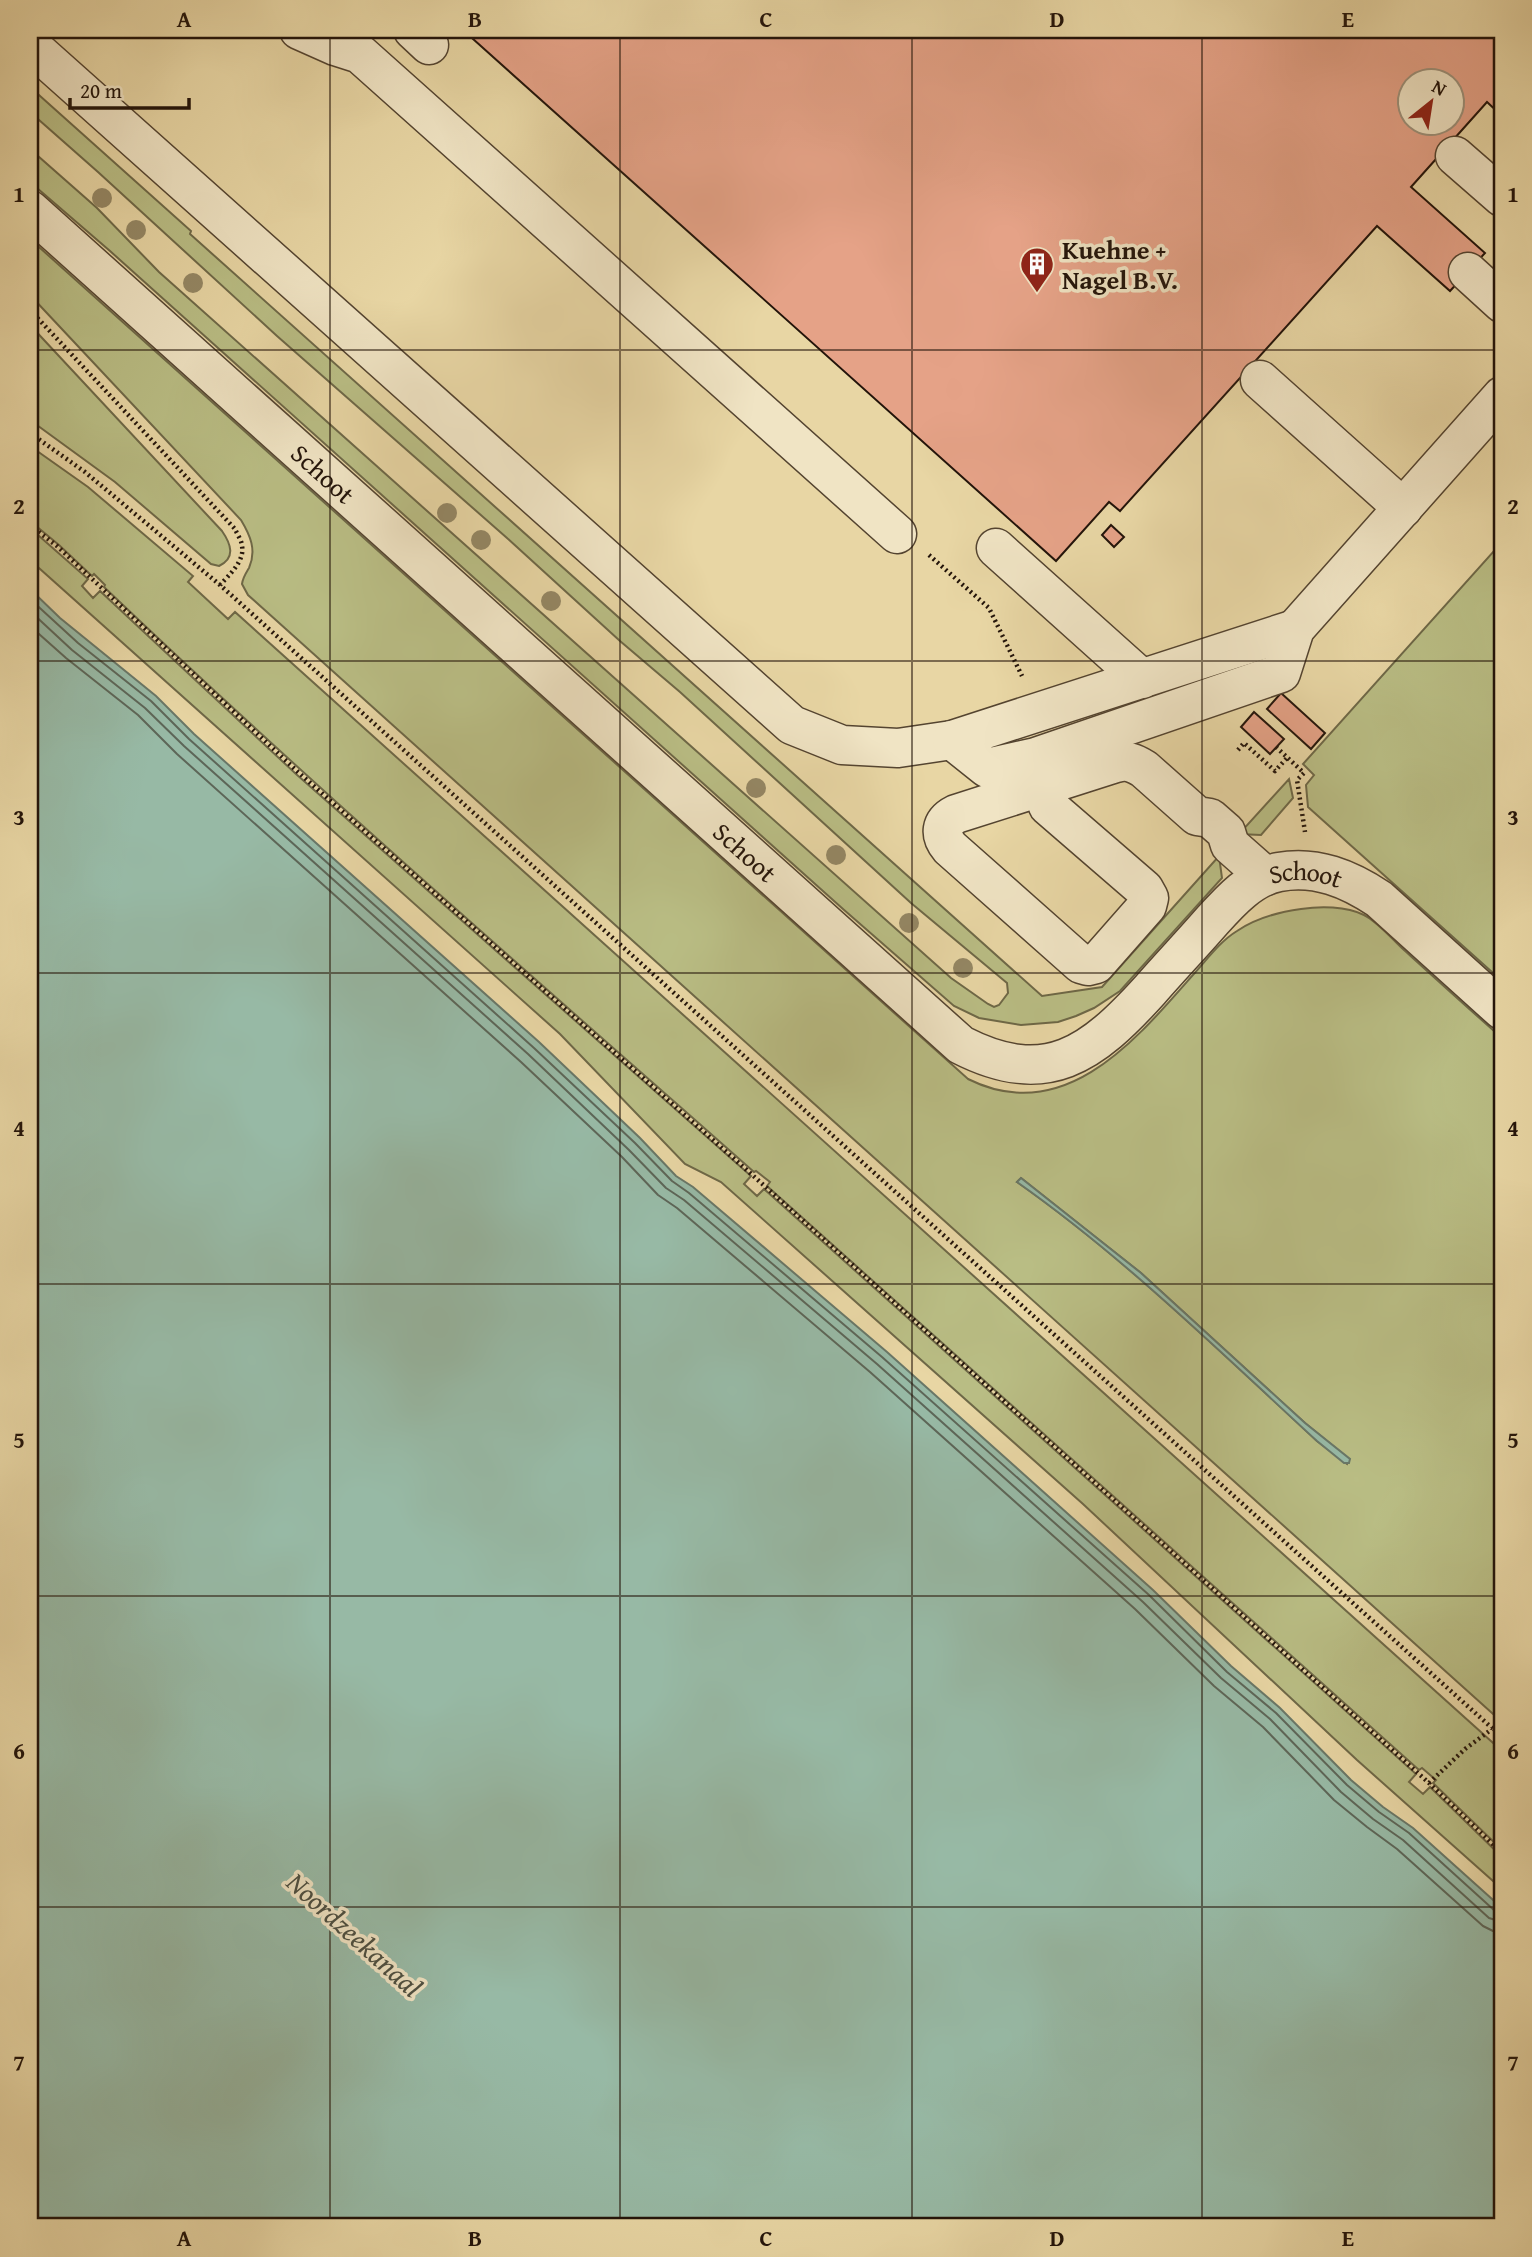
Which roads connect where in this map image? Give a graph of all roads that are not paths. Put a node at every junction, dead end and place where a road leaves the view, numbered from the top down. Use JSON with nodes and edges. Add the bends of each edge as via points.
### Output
{"nodes":[{"id":1,"x":299,"y":30,"type":"edge"},
{"id":2,"x":30,"y":45,"type":"edge"},
{"id":3,"x":1455,"y":156,"type":"dead end"},
{"id":4,"x":1502,"y":197,"type":"edge"},
{"id":5,"x":30,"y":211,"type":"edge"},
{"id":6,"x":1468,"y":272,"type":"dead end"},
{"id":7,"x":1502,"y":303,"type":"edge"},
{"id":8,"x":1260,"y":380,"type":"dead end"},
{"id":9,"x":1502,"y":396,"type":"edge"},
{"id":10,"x":1403,"y":508,"type":"junction"},
{"id":11,"x":897,"y":534,"type":"road end"},
{"id":12,"x":996,"y":548,"type":"dead end"},
{"id":13,"x":1295,"y":629,"type":"junction"},
{"id":14,"x":1132,"y":670,"type":"junction"},
{"id":15,"x":952,"y":740,"type":"junction"},
{"id":16,"x":1041,"y":787,"type":"junction"},
{"id":17,"x":1265,"y":876,"type":"junction"},
{"id":18,"x":1502,"y":1010,"type":"edge"}],
"edges":[{"from":1,"to":11,"type":"street","via":[[360,54]]},
{"from":2,"to":15,"type":"street","via":[[792,725],[842,745],[898,748]]},
{"from":3,"to":4,"type":"street"},
{"from":5,"to":17,"type":"street","name":"Schoot","via":[[961,1045],[1009,1064],[1035,1065],[1081,1052],[1123,1019],[1231,900]]},
{"from":6,"to":7,"type":"street"},
{"from":8,"to":10,"type":"street"},
{"from":9,"to":10,"type":"street"},
{"from":10,"to":13,"type":"street"},
{"from":12,"to":14,"type":"street"},
{"from":13,"to":14,"type":"street"},
{"from":13,"to":15,"type":"street","via":[[1281,673],[1036,757],[987,768]]},
{"from":14,"to":15,"type":"street"},
{"from":14,"to":15,"type":"street","via":[[1028,691],[962,713]]},
{"from":16,"to":16,"type":"street","via":[[949,818],[943,824],[943,841],[1075,959],[1088,966],[1096,964],[1149,898],[1048,806]]},
{"from":16,"to":17,"type":"street","via":[[1125,761],[1134,763],[1196,816],[1200,830],[1216,844],[1230,845]]},
{"from":17,"to":18,"type":"street","name":"Schoot","via":[[1310,871],[1360,886]]}]}
